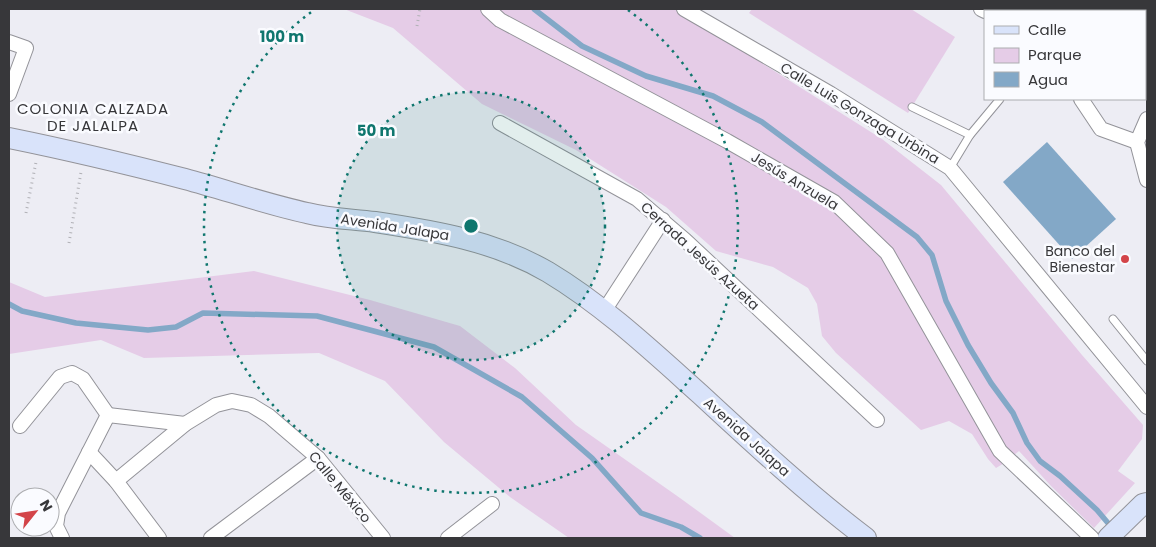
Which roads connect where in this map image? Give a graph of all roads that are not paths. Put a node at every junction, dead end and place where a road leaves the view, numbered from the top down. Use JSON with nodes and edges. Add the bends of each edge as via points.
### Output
{"nodes":[{"id":1,"x":488,"y":9,"type":"edge"},
{"id":2,"x":684,"y":9,"type":"edge"},
{"id":3,"x":9,"y":42,"type":"edge"},
{"id":4,"x":9,"y":95,"type":"edge"},
{"id":5,"x":999,"y":100,"type":"edge"},
{"id":6,"x":1082,"y":100,"type":"edge"},
{"id":7,"x":912,"y":107,"type":"dead end"},
{"id":8,"x":1147,"y":119,"type":"edge"},
{"id":9,"x":500,"y":123,"type":"dead end"},
{"id":10,"x":970,"y":135,"type":"junction"},
{"id":11,"x":9,"y":138,"type":"edge"},
{"id":12,"x":1137,"y":142,"type":"junction"},
{"id":13,"x":950,"y":168,"type":"junction"},
{"id":14,"x":1147,"y":180,"type":"edge"},
{"id":15,"x":663,"y":220,"type":"junction"},
{"id":16,"x":604,"y":311,"type":"junction"},
{"id":17,"x":1113,"y":319,"type":"dead end"},
{"id":18,"x":1147,"y":361,"type":"edge"},
{"id":19,"x":1147,"y":407,"type":"edge"},
{"id":20,"x":108,"y":415,"type":"junction"},
{"id":21,"x":877,"y":420,"type":"dead end"},
{"id":22,"x":185,"y":424,"type":"junction"},
{"id":23,"x":20,"y":426,"type":"dead end"},
{"id":24,"x":89,"y":452,"type":"junction"},
{"id":25,"x":318,"y":458,"type":"junction"},
{"id":26,"x":116,"y":481,"type":"junction"},
{"id":27,"x":1145,"y":503,"type":"edge"},
{"id":28,"x":492,"y":504,"type":"dead end"},
{"id":29,"x":62,"y":538,"type":"edge"},
{"id":30,"x":160,"y":538,"type":"edge"},
{"id":31,"x":211,"y":538,"type":"edge"},
{"id":32,"x":383,"y":538,"type":"edge"},
{"id":33,"x":448,"y":538,"type":"edge"},
{"id":34,"x":866,"y":538,"type":"edge"},
{"id":35,"x":1102,"y":538,"type":"edge"}],
"edges":[{"from":1,"to":35,"type":"street","name":"Jesús Anzuela","via":[[500,20],[834,202],[887,253],[1000,451]]},
{"from":2,"to":13,"type":"street","name":"Calle Luis Gonzaga Urbina"},
{"from":3,"to":4,"type":"street","via":[[26,48]]},
{"from":5,"to":10,"type":"lane"},
{"from":6,"to":12,"type":"street","via":[[1101,129]]},
{"from":7,"to":10,"type":"lane"},
{"from":8,"to":12,"type":"street"},
{"from":9,"to":15,"type":"street","name":"Cerrada Jesús Azueta","via":[[637,200]]},
{"from":10,"to":13,"type":"lane"},
{"from":11,"to":16,"type":"street","name":"Avenida Jalapa","via":[[172,176],[308,214],[376,222],[494,246],[546,271]]},
{"from":12,"to":14,"type":"street"},
{"from":13,"to":19,"type":"street","name":"Calle Luis Gonzaga Urbina"},
{"from":15,"to":16,"type":"street"},
{"from":15,"to":21,"type":"street","name":"Cerrada Jesús Azueta"},
{"from":16,"to":34,"type":"street","name":"Avenida Jalapa","via":[[664,361],[758,448]]},
{"from":17,"to":18,"type":"lane"},
{"from":20,"to":22,"type":"street"},
{"from":20,"to":23,"type":"street","via":[[83,379],[72,373],[60,377]]},
{"from":20,"to":24,"type":"street"},
{"from":22,"to":25,"type":"street","name":"Calle México","via":[[216,405],[232,401],[251,405],[269,416]]},
{"from":22,"to":26,"type":"street"},
{"from":24,"to":26,"type":"street"},
{"from":24,"to":29,"type":"street","via":[[58,512],[56,526]]},
{"from":25,"to":31,"type":"street"},
{"from":25,"to":32,"type":"street","name":"Calle México"},
{"from":26,"to":30,"type":"street"},
{"from":27,"to":35,"type":"street"},
{"from":28,"to":33,"type":"street"}]}
